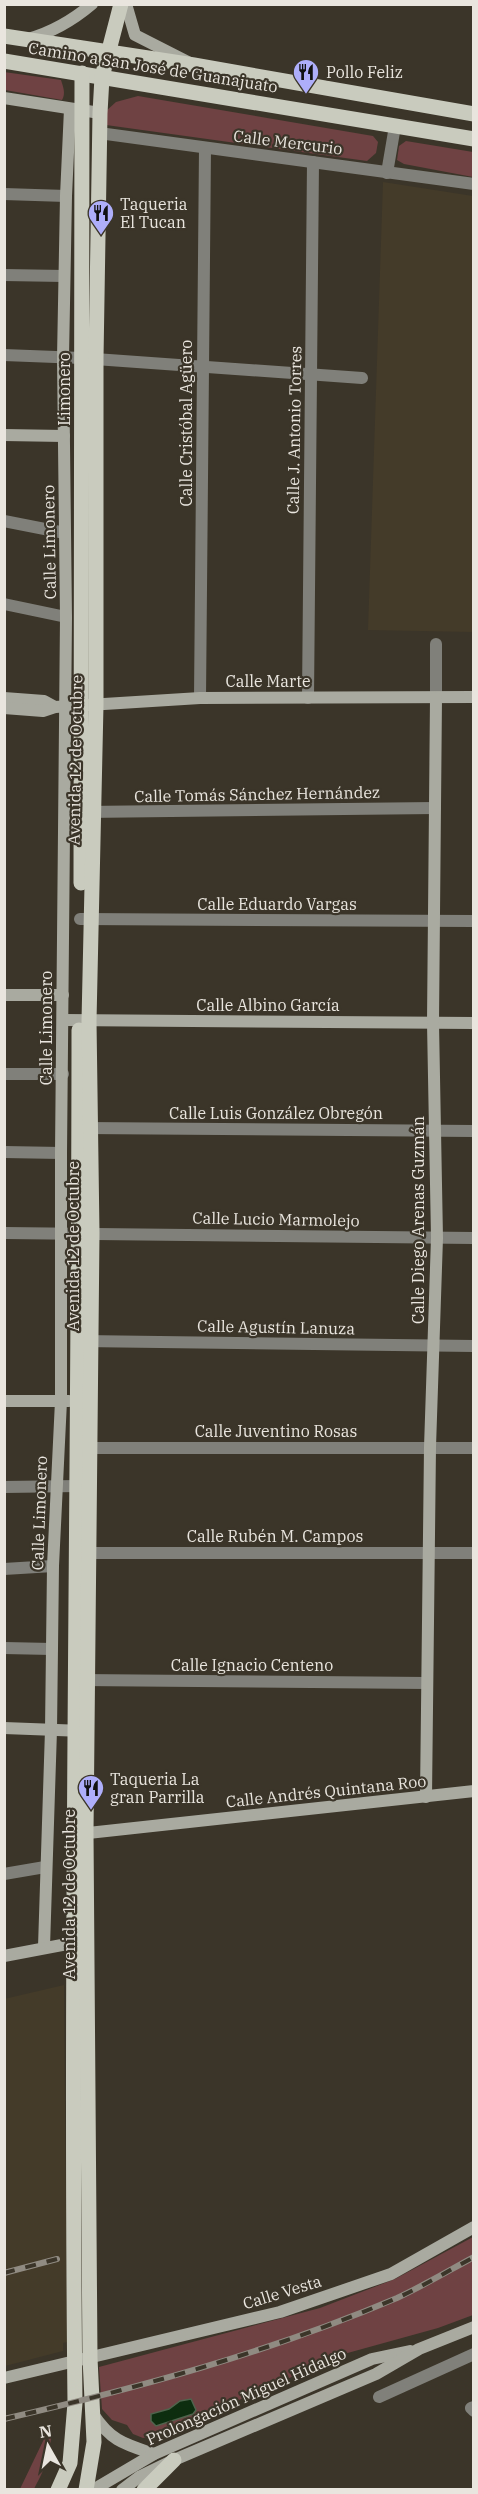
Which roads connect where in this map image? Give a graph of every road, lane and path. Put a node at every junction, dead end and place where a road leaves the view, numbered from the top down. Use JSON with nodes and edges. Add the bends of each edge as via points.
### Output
{"nodes":[{"id":1,"x":92,"y":4,"type":"edge"},
{"id":2,"x":121,"y":4,"type":"edge"},
{"id":3,"x":126,"y":4,"type":"edge"},
{"id":4,"x":4,"y":36,"type":"edge"},
{"id":5,"x":24,"y":40,"type":"junction"},
{"id":6,"x":108,"y":51,"type":"junction"},
{"id":7,"x":4,"y":61,"type":"edge"},
{"id":8,"x":194,"y":65,"type":"junction"},
{"id":9,"x":82,"y":73,"type":"junction"},
{"id":10,"x":102,"y":77,"type":"junction"},
{"id":11,"x":4,"y":98,"type":"edge"},
{"id":12,"x":76,"y":109,"type":"junction"},
{"id":13,"x":100,"y":113,"type":"junction"},
{"id":14,"x":474,"y":114,"type":"edge"},
{"id":15,"x":395,"y":126,"type":"junction"},
{"id":16,"x":99,"y":133,"type":"junction"},
{"id":17,"x":474,"y":139,"type":"edge"},
{"id":18,"x":205,"y":148,"type":"junction"},
{"id":19,"x":313,"y":162,"type":"junction"},
{"id":20,"x":387,"y":172,"type":"junction"},
{"id":21,"x":474,"y":184,"type":"edge"},
{"id":22,"x":4,"y":194,"type":"edge"},
{"id":23,"x":66,"y":196,"type":"junction"},
{"id":24,"x":4,"y":275,"type":"edge"},
{"id":25,"x":64,"y":276,"type":"junction"},
{"id":26,"x":4,"y":355,"type":"edge"},
{"id":27,"x":63,"y":358,"type":"junction"},
{"id":28,"x":89,"y":359,"type":"junction"},
{"id":29,"x":202,"y":366,"type":"junction"},
{"id":30,"x":312,"y":375,"type":"junction"},
{"id":31,"x":362,"y":378,"type":"dead end"},
{"id":32,"x":4,"y":435,"type":"edge"},
{"id":33,"x":64,"y":436,"type":"junction"},
{"id":34,"x":4,"y":521,"type":"edge"},
{"id":35,"x":65,"y":533,"type":"junction"},
{"id":36,"x":4,"y":604,"type":"edge"},
{"id":37,"x":66,"y":616,"type":"junction"},
{"id":38,"x":436,"y":644,"type":"dead end"},
{"id":39,"x":4,"y":698,"type":"edge"},
{"id":40,"x":201,"y":698,"type":"junction"},
{"id":41,"x":308,"y":698,"type":"junction"},
{"id":42,"x":436,"y":698,"type":"junction"},
{"id":43,"x":474,"y":698,"type":"edge"},
{"id":44,"x":89,"y":705,"type":"junction"},
{"id":45,"x":59,"y":707,"type":"junction"},
{"id":46,"x":4,"y":708,"type":"edge"},
{"id":47,"x":435,"y":808,"type":"junction"},
{"id":48,"x":86,"y":812,"type":"junction"},
{"id":49,"x":86,"y":919,"type":"junction"},
{"id":50,"x":434,"y":921,"type":"junction"},
{"id":51,"x":474,"y":921,"type":"edge"},
{"id":52,"x":4,"y":995,"type":"edge"},
{"id":53,"x":63,"y":995,"type":"junction"},
{"id":54,"x":63,"y":1020,"type":"junction"},
{"id":55,"x":84,"y":1021,"type":"junction"},
{"id":56,"x":433,"y":1023,"type":"junction"},
{"id":57,"x":474,"y":1023,"type":"edge"},
{"id":58,"x":4,"y":1074,"type":"edge"},
{"id":59,"x":63,"y":1074,"type":"junction"},
{"id":60,"x":85,"y":1128,"type":"junction"},
{"id":61,"x":436,"y":1131,"type":"junction"},
{"id":62,"x":474,"y":1131,"type":"edge"},
{"id":63,"x":4,"y":1152,"type":"edge"},
{"id":64,"x":61,"y":1153,"type":"junction"},
{"id":65,"x":4,"y":1233,"type":"edge"},
{"id":66,"x":62,"y":1233,"type":"junction"},
{"id":67,"x":85,"y":1233,"type":"junction"},
{"id":68,"x":437,"y":1238,"type":"junction"},
{"id":69,"x":474,"y":1238,"type":"edge"},
{"id":70,"x":84,"y":1341,"type":"junction"},
{"id":71,"x":434,"y":1345,"type":"junction"},
{"id":72,"x":474,"y":1346,"type":"edge"},
{"id":73,"x":4,"y":1401,"type":"edge"},
{"id":74,"x":61,"y":1401,"type":"junction"},
{"id":75,"x":84,"y":1401,"type":"junction"},
{"id":76,"x":430,"y":1447,"type":"junction"},
{"id":77,"x":84,"y":1448,"type":"junction"},
{"id":78,"x":474,"y":1448,"type":"edge"},
{"id":79,"x":57,"y":1486,"type":"junction"},
{"id":80,"x":78,"y":1486,"type":"junction"},
{"id":81,"x":4,"y":1487,"type":"edge"},
{"id":82,"x":429,"y":1552,"type":"junction"},
{"id":83,"x":83,"y":1553,"type":"junction"},
{"id":84,"x":474,"y":1553,"type":"edge"},
{"id":85,"x":53,"y":1566,"type":"junction"},
{"id":86,"x":4,"y":1569,"type":"edge"},
{"id":87,"x":4,"y":1648,"type":"edge"},
{"id":88,"x":52,"y":1649,"type":"junction"},
{"id":89,"x":82,"y":1680,"type":"junction"},
{"id":90,"x":427,"y":1683,"type":"junction"},
{"id":91,"x":4,"y":1728,"type":"edge"},
{"id":92,"x":51,"y":1730,"type":"junction"},
{"id":93,"x":81,"y":1731,"type":"junction"},
{"id":94,"x":474,"y":1791,"type":"edge"},
{"id":95,"x":426,"y":1797,"type":"junction"},
{"id":96,"x":81,"y":1834,"type":"junction"},
{"id":97,"x":45,"y":1867,"type":"junction"},
{"id":98,"x":4,"y":1874,"type":"edge"},
{"id":99,"x":79,"y":1941,"type":"junction"},
{"id":100,"x":44,"y":1947,"type":"junction"},
{"id":101,"x":4,"y":1956,"type":"edge"},
{"id":102,"x":474,"y":2227,"type":"edge"},
{"id":103,"x":474,"y":2327,"type":"edge"},
{"id":104,"x":419,"y":2349,"type":"junction"},
{"id":105,"x":474,"y":2354,"type":"edge"},
{"id":106,"x":90,"y":2358,"type":"junction"},
{"id":107,"x":74,"y":2362,"type":"junction"},
{"id":108,"x":47,"y":2368,"type":"junction"},
{"id":109,"x":4,"y":2378,"type":"edge"},
{"id":110,"x":75,"y":2387,"type":"junction"},
{"id":111,"x":378,"y":2397,"type":"dead end"},
{"id":112,"x":474,"y":2407,"type":"edge"},
{"id":113,"x":474,"y":2411,"type":"edge"},
{"id":114,"x":93,"y":2414,"type":"junction"},
{"id":115,"x":154,"y":2454,"type":"junction"},
{"id":116,"x":174,"y":2460,"type":"junction"},
{"id":117,"x":58,"y":2490,"type":"edge"},
{"id":118,"x":86,"y":2490,"type":"edge"},
{"id":119,"x":93,"y":2490,"type":"edge"},
{"id":120,"x":122,"y":2490,"type":"edge"},
{"id":121,"x":144,"y":2490,"type":"edge"}],
"edges":[{"from":1,"to":5,"type":"street","via":[[49,33]]},
{"from":2,"to":6,"type":"main road","name":"Avenida 12 de Octubre"},
{"from":3,"to":8,"type":"street","via":[[135,35]]},
{"from":4,"to":5,"type":"main road","name":"Camino a San José de Guanajuato"},
{"from":5,"to":6,"type":"main road","name":"Camino a San José de Guanajuato"},
{"from":6,"to":8,"type":"main road","name":"Camino a San José de Guanajuato"},
{"from":6,"to":10,"type":"main road","name":"Avenida 12 de Octubre"},
{"from":7,"to":9,"type":"main road","name":"Camino a San José de Guanajuato"},
{"from":8,"to":14,"type":"main road","name":"Camino a San José de Guanajuato"},
{"from":9,"to":10,"type":"main road","name":"Camino a San José de Guanajuato"},
{"from":9,"to":12,"type":"main road","name":"Limonero"},
{"from":10,"to":13,"type":"main road","name":"Avenida 12 de Octubre"},
{"from":10,"to":15,"type":"main road","name":"Camino a San José de Guanajuato"},
{"from":11,"to":12,"type":"street"},
{"from":12,"to":13,"type":"street"},
{"from":12,"to":23,"type":"street","name":"Calle Limonero"},
{"from":12,"to":28,"type":"main road","name":"Limonero"},
{"from":13,"to":16,"type":"main road","name":"Avenida 12 de Octubre"},
{"from":15,"to":17,"type":"main road","name":"Camino a San José de Guanajuato"},
{"from":15,"to":20,"type":"street"},
{"from":16,"to":18,"type":"street","name":"Calle Mercurio"},
{"from":16,"to":28,"type":"main road","name":"Avenida 12 de Octubre"},
{"from":18,"to":19,"type":"street","name":"Calle Mercurio"},
{"from":18,"to":29,"type":"street","name":"Calle Cristóbal Agüero"},
{"from":19,"to":20,"type":"street","name":"Calle Mercurio"},
{"from":19,"to":30,"type":"street","name":"Calle J. Antonio Torres"},
{"from":20,"to":21,"type":"street","name":"Calle Mercurio"},
{"from":22,"to":23,"type":"street"},
{"from":23,"to":25,"type":"street","name":"Calle Limonero"},
{"from":24,"to":25,"type":"street"},
{"from":25,"to":27,"type":"street","name":"Calle Limonero"},
{"from":26,"to":27,"type":"street"},
{"from":27,"to":28,"type":"street"},
{"from":27,"to":33,"type":"street","name":"Calle Limonero"},
{"from":28,"to":29,"type":"street"},
{"from":28,"to":44,"type":"main road","name":"Avenida 12 de Octubre"},
{"from":29,"to":30,"type":"street"},
{"from":29,"to":40,"type":"street","name":"Calle Cristóbal Agüero"},
{"from":30,"to":31,"type":"street"},
{"from":30,"to":41,"type":"street","name":"Calle J. Antonio Torres"},
{"from":32,"to":33,"type":"street"},
{"from":33,"to":35,"type":"street","name":"Calle Limonero"},
{"from":34,"to":35,"type":"street"},
{"from":35,"to":37,"type":"street","name":"Calle Limonero"},
{"from":36,"to":37,"type":"street"},
{"from":37,"to":45,"type":"street","name":"Calle Limonero"},
{"from":38,"to":42,"type":"street","name":"Calle Diego Arenas Guzmán"},
{"from":39,"to":45,"type":"street","via":[[44,701]]},
{"from":40,"to":41,"type":"street","name":"Calle Marte"},
{"from":40,"to":44,"type":"street","name":"Calle Marte"},
{"from":41,"to":42,"type":"street","name":"Calle Marte"},
{"from":42,"to":43,"type":"street","name":"Calle Marte"},
{"from":42,"to":47,"type":"street","name":"Calle Diego Arenas Guzmán"},
{"from":44,"to":45,"type":"street","name":"Calle Marte"},
{"from":44,"to":48,"type":"main road","name":"Avenida 12 de Octubre"},
{"from":45,"to":46,"type":"street","name":"Calle Marte","via":[[43,711]]},
{"from":45,"to":53,"type":"street","name":"Calle Limonero"},
{"from":47,"to":48,"type":"street","name":"Calle Tomás Sánchez Hernández"},
{"from":47,"to":50,"type":"street","name":"Calle Diego Arenas Guzmán"},
{"from":48,"to":49,"type":"main road","name":"Avenida 12 de Octubre"},
{"from":49,"to":50,"type":"street","name":"Calle Eduardo Vargas"},
{"from":49,"to":55,"type":"main road","name":"Avenida 12 de Octubre"},
{"from":50,"to":51,"type":"street","name":"Calle Eduardo Vargas"},
{"from":50,"to":56,"type":"street","name":"Calle Diego Arenas Guzmán"},
{"from":52,"to":53,"type":"street"},
{"from":53,"to":54,"type":"street","name":"Calle Limonero"},
{"from":54,"to":55,"type":"street","name":"Calle Albino García"},
{"from":54,"to":59,"type":"street","name":"Calle Limonero"},
{"from":55,"to":56,"type":"street","name":"Calle Albino García"},
{"from":55,"to":60,"type":"main road","name":"Avenida 12 de Octubre"},
{"from":56,"to":57,"type":"street","name":"Calle Albino García"},
{"from":56,"to":61,"type":"street","name":"Calle Diego Arenas Guzmán"},
{"from":58,"to":59,"type":"street"},
{"from":59,"to":64,"type":"street","name":"Calle Limonero"},
{"from":60,"to":61,"type":"street","name":"Calle Luis González Obregón"},
{"from":60,"to":67,"type":"main road","name":"Avenida 12 de Octubre"},
{"from":61,"to":62,"type":"street","name":"Calle Luis González Obregón"},
{"from":61,"to":68,"type":"street","name":"Calle Diego Arenas Guzmán"},
{"from":63,"to":64,"type":"street"},
{"from":64,"to":66,"type":"street","name":"Calle Limonero"},
{"from":65,"to":66,"type":"street","name":"Calle Lucio Marmolejo"},
{"from":66,"to":67,"type":"street","name":"Calle Lucio Marmolejo"},
{"from":66,"to":74,"type":"street","name":"Calle Limonero"},
{"from":67,"to":68,"type":"street","name":"Calle Lucio Marmolejo"},
{"from":67,"to":70,"type":"main road","name":"Avenida 12 de Octubre"},
{"from":68,"to":69,"type":"street","name":"Calle Lucio Marmolejo"},
{"from":68,"to":71,"type":"street","name":"Calle Diego Arenas Guzmán"},
{"from":70,"to":71,"type":"street","name":"Calle Agustín Lanuza"},
{"from":70,"to":75,"type":"main road","name":"Avenida 12 de Octubre"},
{"from":71,"to":72,"type":"street","name":"Calle Agustín Lanuza"},
{"from":71,"to":76,"type":"street","name":"Calle Diego Arenas Guzmán"},
{"from":73,"to":74,"type":"street"},
{"from":74,"to":75,"type":"street"},
{"from":74,"to":79,"type":"street","name":"Calle Limonero"},
{"from":75,"to":77,"type":"main road","name":"Avenida 12 de Octubre"},
{"from":76,"to":77,"type":"street","name":"Calle Juventino Rosas"},
{"from":76,"to":78,"type":"street","name":"Calle Juventino Rosas"},
{"from":76,"to":82,"type":"street","name":"Calle Diego Arenas Guzmán"},
{"from":77,"to":80,"type":"main road","name":"Avenida 12 de Octubre"},
{"from":77,"to":83,"type":"main road","name":"Avenida 12 de Octubre"},
{"from":79,"to":80,"type":"street"},
{"from":79,"to":81,"type":"street"},
{"from":79,"to":85,"type":"street","name":"Calle Limonero"},
{"from":80,"to":83,"type":"main road","name":"Avenida 12 de Octubre"},
{"from":82,"to":83,"type":"street","name":"Calle Rubén M. Campos"},
{"from":82,"to":84,"type":"street","name":"Calle Rubén M. Campos"},
{"from":82,"to":90,"type":"street","name":"Calle Diego Arenas Guzmán"},
{"from":83,"to":89,"type":"main road","name":"Avenida 12 de Octubre"},
{"from":85,"to":86,"type":"street"},
{"from":85,"to":88,"type":"street","name":"Calle Limonero"},
{"from":87,"to":88,"type":"street"},
{"from":88,"to":92,"type":"street","name":"Calle Limonero"},
{"from":89,"to":90,"type":"street","name":"Calle Ignacio Centeno"},
{"from":89,"to":93,"type":"main road","name":"Avenida 12 de Octubre"},
{"from":90,"to":95,"type":"street","name":"Calle Diego Arenas Guzmán"},
{"from":91,"to":92,"type":"street"},
{"from":92,"to":93,"type":"street"},
{"from":92,"to":97,"type":"street","name":"Calle Limonero"},
{"from":93,"to":96,"type":"main road","name":"Avenida 12 de Octubre"},
{"from":94,"to":95,"type":"street","name":"Calle Andrés Quintana Roo"},
{"from":95,"to":96,"type":"street","name":"Calle Andrés Quintana Roo"},
{"from":96,"to":99,"type":"main road","name":"Avenida 12 de Octubre"},
{"from":97,"to":98,"type":"street"},
{"from":97,"to":100,"type":"street","name":"Calle Limonero"},
{"from":99,"to":100,"type":"street"},
{"from":99,"to":106,"type":"main road","name":"Avenida 12 de Octubre"},
{"from":99,"to":107,"type":"main road","name":"Avenida 12 de Octubre"},
{"from":100,"to":101,"type":"street"},
{"from":102,"to":106,"type":"street","name":"Calle Vesta","via":[[391,2274],[279,2312]]},
{"from":103,"to":104,"type":"street","name":"Prolongación Miguel Hidalgo"},
{"from":104,"to":115,"type":"street","name":"Prolongación Miguel Hidalgo","via":[[372,2359]]},
{"from":104,"to":116,"type":"street","name":"Prolongación Miguel Hidalgo","via":[[376,2374]]},
{"from":105,"to":111,"type":"street"},
{"from":106,"to":107,"type":"street","name":"Calle Vesta"},
{"from":106,"to":114,"type":"main road","name":"Avenida 12 de Octubre"},
{"from":107,"to":108,"type":"street","name":"Calle Vesta"},
{"from":107,"to":110,"type":"main road","name":"Avenida 12 de Octubre"},
{"from":108,"to":109,"type":"street","name":"Calle Vesta"},
{"from":108,"to":110,"type":"street","via":[[63,2374]]},
{"from":110,"to":117,"type":"main road","name":"Avenida 12 de Octubre","via":[[70,2463]]},
{"from":112,"to":113,"type":"street"},
{"from":114,"to":115,"type":"street","via":[[105,2432],[125,2445]]},
{"from":114,"to":118,"type":"main road","name":"Avenida 12 de Octubre","via":[[94,2442]]},
{"from":115,"to":119,"type":"street","name":"Prolongación Miguel Hidalgo"},
{"from":116,"to":120,"type":"street","name":"Prolongación Miguel Hidalgo"},
{"from":116,"to":121,"type":"main road"}]}
